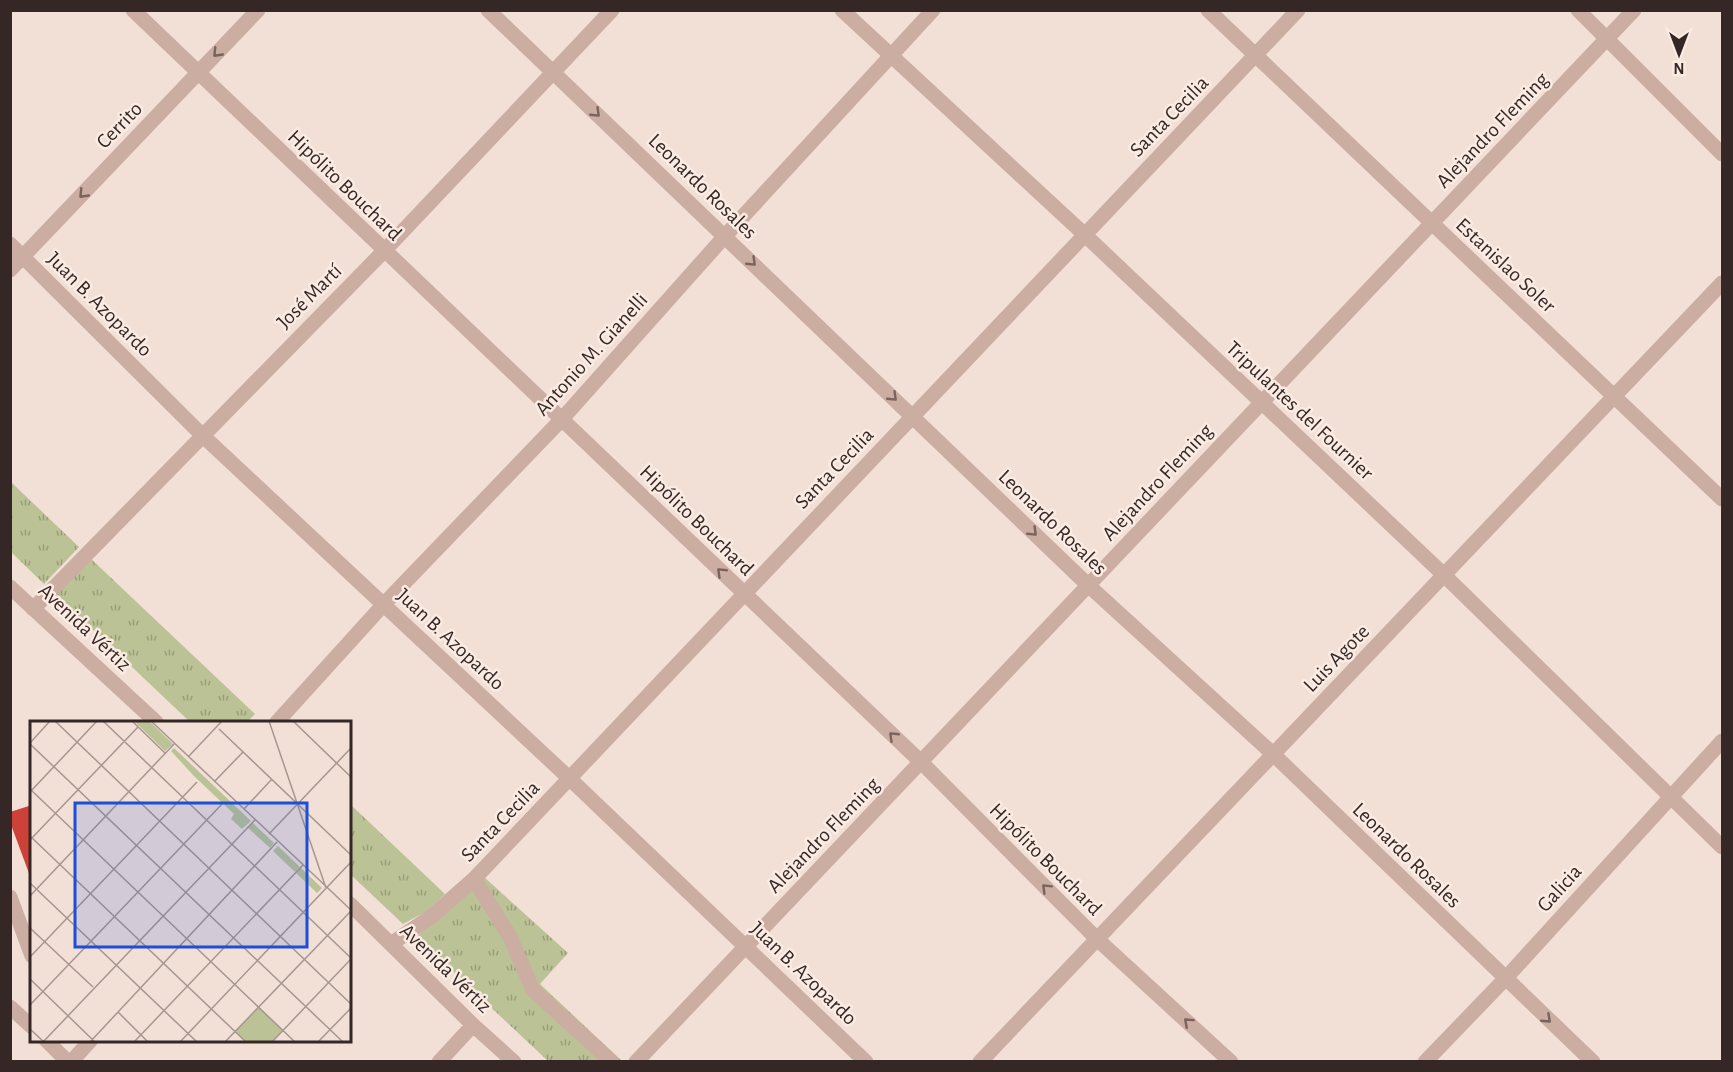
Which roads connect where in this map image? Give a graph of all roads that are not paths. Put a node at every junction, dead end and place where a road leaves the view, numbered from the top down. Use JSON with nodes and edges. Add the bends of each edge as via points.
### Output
{"nodes":[{"id":1,"x":133,"y":10,"type":"edge"},
{"id":2,"x":258,"y":10,"type":"edge"},
{"id":3,"x":488,"y":10,"type":"edge"},
{"id":4,"x":612,"y":10,"type":"edge"},
{"id":5,"x":842,"y":10,"type":"edge"},
{"id":6,"x":933,"y":10,"type":"edge"},
{"id":7,"x":1208,"y":10,"type":"edge"},
{"id":8,"x":1298,"y":10,"type":"edge"},
{"id":9,"x":1578,"y":10,"type":"edge"},
{"id":10,"x":1634,"y":10,"type":"edge"},
{"id":11,"x":1607,"y":39,"type":"junction"},
{"id":12,"x":891,"y":54,"type":"junction"},
{"id":13,"x":1256,"y":56,"type":"junction"},
{"id":14,"x":198,"y":73,"type":"junction"},
{"id":15,"x":553,"y":73,"type":"junction"},
{"id":16,"x":1722,"y":154,"type":"edge"},
{"id":17,"x":1432,"y":224,"type":"junction"},
{"id":18,"x":1085,"y":235,"type":"junction"},
{"id":19,"x":725,"y":236,"type":"junction"},
{"id":20,"x":10,"y":244,"type":"edge"},
{"id":21,"x":384,"y":251,"type":"junction"},
{"id":22,"x":23,"y":256,"type":"junction"},
{"id":23,"x":10,"y":270,"type":"edge"},
{"id":24,"x":1722,"y":283,"type":"edge"},
{"id":25,"x":1614,"y":396,"type":"junction"},
{"id":26,"x":1262,"y":402,"type":"junction"},
{"id":27,"x":913,"y":417,"type":"junction"},
{"id":28,"x":562,"y":419,"type":"junction"},
{"id":29,"x":202,"y":435,"type":"junction"},
{"id":30,"x":1722,"y":499,"type":"edge"},
{"id":31,"x":1444,"y":575,"type":"junction"},
{"id":32,"x":1088,"y":585,"type":"junction"},
{"id":33,"x":10,"y":587,"type":"edge"},
{"id":34,"x":744,"y":594,"type":"junction"},
{"id":35,"x":384,"y":604,"type":"junction"},
{"id":36,"x":33,"y":609,"type":"junction"},
{"id":37,"x":154,"y":721,"type":"edge"},
{"id":38,"x":278,"y":721,"type":"edge"},
{"id":39,"x":1722,"y":741,"type":"edge"},
{"id":40,"x":1273,"y":754,"type":"junction"},
{"id":41,"x":921,"y":762,"type":"junction"},
{"id":42,"x":569,"y":778,"type":"junction"},
{"id":43,"x":1670,"y":797,"type":"junction"},
{"id":44,"x":1722,"y":847,"type":"edge"},
{"id":45,"x":474,"y":879,"type":"junction"},
{"id":46,"x":10,"y":897,"type":"edge"},
{"id":47,"x":351,"y":905,"type":"edge"},
{"id":48,"x":1097,"y":939,"type":"junction"},
{"id":49,"x":391,"y":944,"type":"junction"},
{"id":50,"x":746,"y":946,"type":"junction"},
{"id":51,"x":30,"y":951,"type":"edge"},
{"id":52,"x":1505,"y":979,"type":"junction"},
{"id":53,"x":10,"y":1007,"type":"edge"},
{"id":54,"x":30,"y":1025,"type":"edge"},
{"id":55,"x":473,"y":1025,"type":"junction"},
{"id":56,"x":47,"y":1042,"type":"edge"},
{"id":57,"x":62,"y":1042,"type":"edge"},
{"id":58,"x":91,"y":1042,"type":"edge"},
{"id":59,"x":69,"y":1062,"type":"edge"},
{"id":60,"x":439,"y":1062,"type":"edge"},
{"id":61,"x":514,"y":1062,"type":"edge"},
{"id":62,"x":612,"y":1062,"type":"edge"},
{"id":63,"x":636,"y":1062,"type":"edge"},
{"id":64,"x":866,"y":1062,"type":"edge"},
{"id":65,"x":980,"y":1062,"type":"edge"},
{"id":66,"x":1231,"y":1062,"type":"edge"},
{"id":67,"x":1425,"y":1062,"type":"edge"},
{"id":68,"x":1593,"y":1062,"type":"edge"}],
"edges":[{"from":1,"to":14,"type":"street","name":"Hipólito Bouchard"},
{"from":2,"to":14,"type":"street","name":"Cerrito","one_way":true},
{"from":3,"to":15,"type":"street","name":"Leonardo Rosales"},
{"from":4,"to":15,"type":"street","name":"José Martí"},
{"from":5,"to":12,"type":"street","name":"Tripulantes del Fournier"},
{"from":6,"to":12,"type":"street","name":"Antonio M. Gianelli"},
{"from":7,"to":13,"type":"street","name":"Estanislao Soler"},
{"from":8,"to":13,"type":"street","name":"Santa Cecilia"},
{"from":9,"to":11,"type":"street"},
{"from":10,"to":11,"type":"street","name":"Alejandro Fleming"},
{"from":11,"to":16,"type":"street"},
{"from":11,"to":17,"type":"street","name":"Alejandro Fleming"},
{"from":12,"to":18,"type":"street","name":"Tripulantes del Fournier"},
{"from":12,"to":19,"type":"street","name":"Antonio M. Gianelli"},
{"from":13,"to":17,"type":"street","name":"Estanislao Soler"},
{"from":13,"to":18,"type":"street","name":"Santa Cecilia"},
{"from":14,"to":21,"type":"street","name":"Hipólito Bouchard"},
{"from":14,"to":22,"type":"street","name":"Cerrito","one_way":true},
{"from":15,"to":19,"type":"street","name":"Leonardo Rosales","one_way":true},
{"from":15,"to":21,"type":"street","name":"José Martí"},
{"from":17,"to":25,"type":"street","name":"Estanislao Soler"},
{"from":17,"to":26,"type":"street","name":"Alejandro Fleming"},
{"from":18,"to":26,"type":"street","name":"Tripulantes del Fournier"},
{"from":18,"to":27,"type":"street","name":"Santa Cecilia"},
{"from":19,"to":27,"type":"street","name":"Leonardo Rosales","one_way":true},
{"from":19,"to":28,"type":"street","name":"Antonio M. Gianelli"},
{"from":20,"to":22,"type":"street","name":"Juan B. Azopardo"},
{"from":21,"to":28,"type":"street","name":"Hipólito Bouchard"},
{"from":21,"to":29,"type":"street","name":"José Martí"},
{"from":22,"to":23,"type":"street","name":"Cerrito"},
{"from":22,"to":29,"type":"street","name":"Juan B. Azopardo"},
{"from":24,"to":25,"type":"street","name":"Luis Agote"},
{"from":25,"to":30,"type":"street","name":"Estanislao Soler"},
{"from":25,"to":31,"type":"street","name":"Luis Agote"},
{"from":26,"to":31,"type":"street","name":"Tripulantes del Fournier"},
{"from":26,"to":32,"type":"street","name":"Alejandro Fleming"},
{"from":27,"to":32,"type":"street","name":"Leonardo Rosales","one_way":true},
{"from":27,"to":34,"type":"street","name":"Santa Cecilia"},
{"from":34,"to":28,"type":"street","name":"Hipólito Bouchard","one_way":true},
{"from":28,"to":35,"type":"street","name":"Antonio M. Gianelli"},
{"from":29,"to":35,"type":"street","name":"Juan B. Azopardo"},
{"from":29,"to":36,"type":"street","name":"José Martí"},
{"from":31,"to":40,"type":"street","name":"Luis Agote"},
{"from":31,"to":43,"type":"street","name":"Tripulantes del Fournier"},
{"from":32,"to":40,"type":"street","name":"Leonardo Rosales"},
{"from":32,"to":41,"type":"street","name":"Alejandro Fleming"},
{"from":33,"to":36,"type":"street","name":"Avenida Vértiz"},
{"from":41,"to":34,"type":"street","name":"Hipólito Bouchard","one_way":true},
{"from":34,"to":42,"type":"street","name":"Santa Cecilia"},
{"from":35,"to":38,"type":"street","name":"Antonio M. Gianelli"},
{"from":35,"to":42,"type":"street","name":"Juan B. Azopardo"},
{"from":36,"to":37,"type":"street","name":"Avenida Vértiz"},
{"from":39,"to":43,"type":"street","name":"Galicia"},
{"from":40,"to":48,"type":"street","name":"Luis Agote"},
{"from":40,"to":52,"type":"street","name":"Leonardo Rosales"},
{"from":48,"to":41,"type":"street","name":"Hipólito Bouchard","one_way":true},
{"from":41,"to":50,"type":"street","name":"Alejandro Fleming"},
{"from":42,"to":45,"type":"street","name":"Santa Cecilia"},
{"from":42,"to":50,"type":"street","name":"Juan B. Azopardo"},
{"from":43,"to":44,"type":"street","name":"Tripulantes del Fournier"},
{"from":43,"to":52,"type":"street","name":"Galicia"},
{"from":45,"to":49,"type":"street","name":"Santa Cecilia","via":[[432,916]]},
{"from":45,"to":62,"type":"street","via":[[510,937],[533,990]]},
{"from":46,"to":51,"type":"street"},
{"from":47,"to":49,"type":"street","name":"Avenida Vértiz"},
{"from":48,"to":65,"type":"street","name":"Luis Agote"},
{"from":66,"to":48,"type":"street","name":"Hipólito Bouchard","one_way":true},
{"from":49,"to":55,"type":"street","name":"Avenida Vértiz"},
{"from":50,"to":63,"type":"street","name":"Alejandro Fleming"},
{"from":50,"to":64,"type":"street","name":"Juan B. Azopardo"},
{"from":52,"to":67,"type":"street","name":"Galicia"},
{"from":52,"to":68,"type":"street","name":"Leonardo Rosales","one_way":true},
{"from":53,"to":54,"type":"street"},
{"from":55,"to":60,"type":"street"},
{"from":55,"to":61,"type":"street","name":"Avenida Vértiz"},
{"from":56,"to":59,"type":"street"},
{"from":57,"to":59,"type":"street"},
{"from":58,"to":59,"type":"street"}]}
